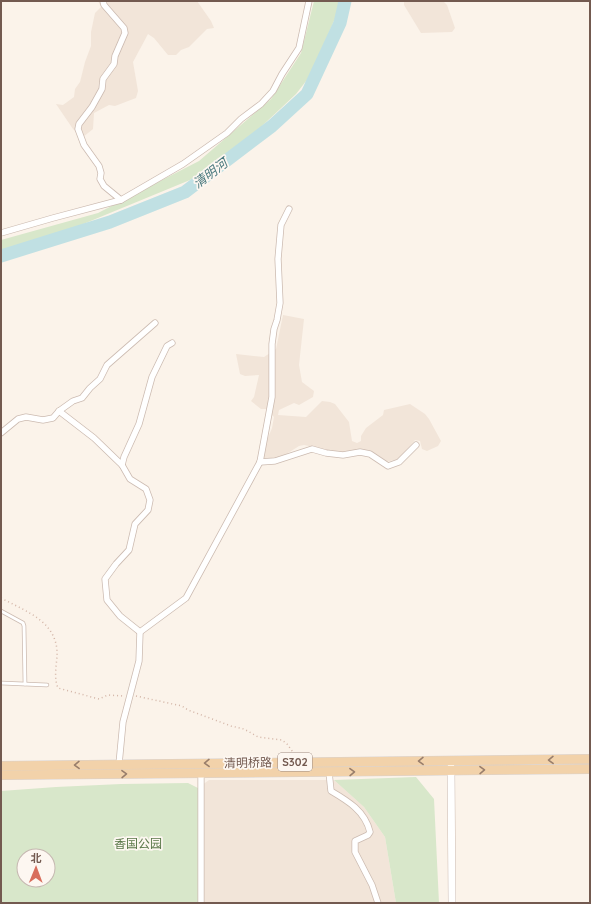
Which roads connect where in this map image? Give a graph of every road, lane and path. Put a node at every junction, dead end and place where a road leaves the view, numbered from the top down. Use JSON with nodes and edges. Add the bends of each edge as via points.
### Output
{"nodes":[{"id":1,"x":103,"y":1,"type":"edge"},
{"id":2,"x":309,"y":1,"type":"edge"},
{"id":3,"x":121,"y":200,"type":"junction"},
{"id":4,"x":289,"y":209,"type":"dead end"},
{"id":5,"x":1,"y":233,"type":"edge"},
{"id":6,"x":155,"y":323,"type":"dead end"},
{"id":7,"x":172,"y":343,"type":"dead end"},
{"id":8,"x":59,"y":411,"type":"junction"},
{"id":9,"x":1,"y":433,"type":"edge"},
{"id":10,"x":416,"y":445,"type":"dead end"},
{"id":11,"x":260,"y":462,"type":"junction"},
{"id":12,"x":122,"y":466,"type":"junction"},
{"id":13,"x":1,"y":598,"type":"edge"},
{"id":14,"x":1,"y":611,"type":"edge"},
{"id":15,"x":140,"y":632,"type":"junction"},
{"id":16,"x":1,"y":683,"type":"edge"},
{"id":17,"x":25,"y":684,"type":"junction"},
{"id":18,"x":47,"y":685,"type":"dead end"},
{"id":19,"x":130,"y":695,"type":"junction"},
{"id":20,"x":590,"y":759,"type":"edge"},
{"id":21,"x":452,"y":761,"type":"junction"},
{"id":22,"x":298,"y":762,"type":"junction"},
{"id":23,"x":119,"y":764,"type":"junction"},
{"id":24,"x":1,"y":766,"type":"edge"},
{"id":25,"x":590,"y":769,"type":"edge"},
{"id":26,"x":452,"y":771,"type":"junction"},
{"id":27,"x":329,"y":772,"type":"junction"},
{"id":28,"x":201,"y":773,"type":"junction"},
{"id":29,"x":1,"y":776,"type":"edge"},
{"id":30,"x":201,"y":903,"type":"edge"},
{"id":31,"x":378,"y":903,"type":"edge"},
{"id":32,"x":452,"y":903,"type":"edge"}],
"edges":[{"from":1,"to":3,"type":"street","via":[[124,28],[125,33],[114,64],[103,79],[102,88],[78,129],[84,145],[99,166],[100,179],[104,186]]},
{"from":2,"to":3,"type":"street","via":[[299,48],[273,91],[261,104],[184,164]]},
{"from":3,"to":5,"type":"street"},
{"from":4,"to":11,"type":"street","via":[[281,225],[278,259],[280,303],[272,344],[272,397]]},
{"from":6,"to":8,"type":"street","via":[[107,365],[100,379],[82,398]]},
{"from":7,"to":12,"type":"street","via":[[167,346],[152,377],[140,424]]},
{"from":8,"to":9,"type":"street","via":[[53,418],[43,420],[26,416],[18,419]]},
{"from":8,"to":12,"type":"street","via":[[94,438]]},
{"from":10,"to":11,"type":"street","via":[[399,462],[388,466],[370,454],[360,452],[343,455],[312,448],[275,461]]},
{"from":11,"to":15,"type":"street","via":[[186,598]]},
{"from":12,"to":15,"type":"street","via":[[130,479],[146,489],[150,500],[148,510],[135,524],[129,550],[105,579],[107,600],[120,616]]},
{"from":13,"to":19,"type":"path","via":[[49,627],[58,649],[58,688],[99,699],[108,695]]},
{"from":14,"to":17,"type":"lane","via":[[24,626]]},
{"from":15,"to":19,"type":"street","via":[[139,660]]},
{"from":16,"to":17,"type":"lane"},
{"from":17,"to":18,"type":"lane"},
{"from":19,"to":22,"type":"path","via":[[182,706],[244,729],[258,737],[282,740],[293,751]]},
{"from":19,"to":23,"type":"street","via":[[123,722]]},
{"from":20,"to":21,"type":"main road","name":"清明桥路","number":"S302","one_way":true},
{"from":21,"to":22,"type":"main road","name":"清明桥路","number":"S302","one_way":true},
{"from":21,"to":26,"type":"street"},
{"from":22,"to":23,"type":"main road","name":"清明桥路","number":"S302","one_way":true},
{"from":23,"to":24,"type":"main road","name":"清明桥路","number":"S302","one_way":true},
{"from":26,"to":25,"type":"main road","name":"清明桥路","number":"S302","one_way":true},
{"from":27,"to":26,"type":"main road","name":"清明桥路","number":"S302","one_way":true},
{"from":26,"to":32,"type":"street"},
{"from":27,"to":28,"type":"main road","name":"清明桥路","number":"S302"},
{"from":27,"to":31,"type":"street","via":[[331,791],[349,801],[368,825],[370,832],[356,841],[355,852]]},
{"from":29,"to":28,"type":"main road","name":"清明桥路","number":"S302","one_way":true},
{"from":28,"to":30,"type":"street"}]}
